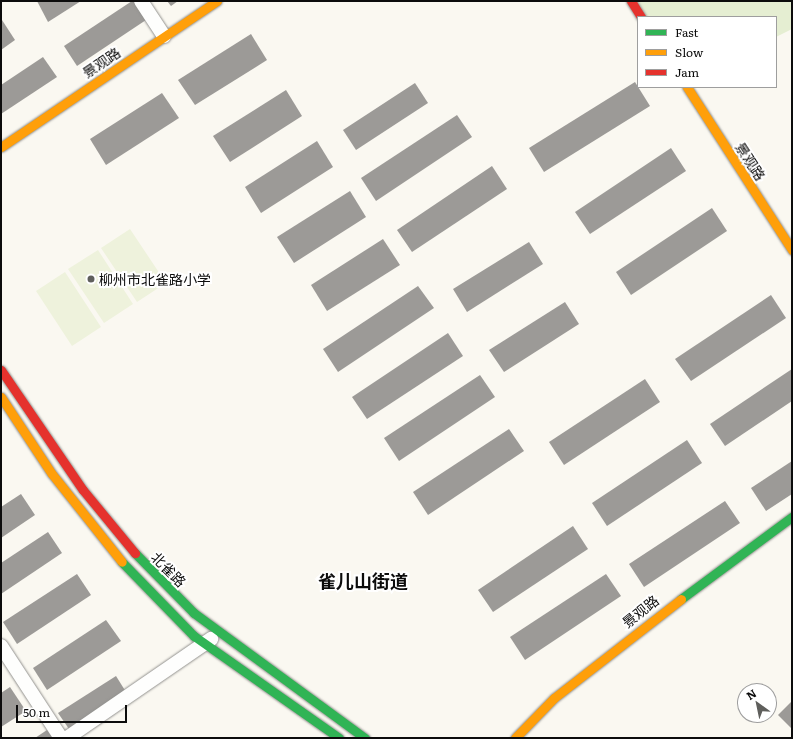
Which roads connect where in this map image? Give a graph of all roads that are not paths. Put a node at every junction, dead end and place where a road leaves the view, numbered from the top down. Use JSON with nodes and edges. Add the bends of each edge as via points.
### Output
{"nodes":[{"id":1,"x":141,"y":1,"type":"edge"},
{"id":2,"x":217,"y":1,"type":"edge"},
{"id":3,"x":631,"y":1,"type":"edge"},
{"id":4,"x":640,"y":16,"type":"edge"},
{"id":5,"x":164,"y":36,"type":"junction"},
{"id":6,"x":688,"y":88,"type":"edge"},
{"id":7,"x":1,"y":147,"type":"edge"},
{"id":8,"x":792,"y":250,"type":"edge"},
{"id":9,"x":1,"y":370,"type":"edge"},
{"id":10,"x":1,"y":397,"type":"edge"},
{"id":11,"x":792,"y":518,"type":"edge"},
{"id":12,"x":220,"y":633,"type":"junction"},
{"id":13,"x":205,"y":643,"type":"junction"},
{"id":14,"x":1,"y":646,"type":"edge"},
{"id":15,"x":61,"y":738,"type":"edge"},
{"id":16,"x":67,"y":738,"type":"edge"},
{"id":17,"x":338,"y":738,"type":"edge"},
{"id":18,"x":365,"y":738,"type":"edge"},
{"id":19,"x":515,"y":738,"type":"edge"}],
"edges":[{"from":1,"to":5,"type":"street"},
{"from":2,"to":5,"type":"street","name":"景观路"},
{"from":3,"to":4,"type":"street"},
{"from":5,"to":7,"type":"street","name":"景观路"},
{"from":6,"to":8,"type":"street","name":"景观路"},
{"from":9,"to":12,"type":"street","name":"北雀路","via":[[116,532],[150,571]]},
{"from":10,"to":13,"type":"street","name":"北雀路","via":[[52,474],[104,540],[162,604]]},
{"from":11,"to":19,"type":"street","name":"景观路","via":[[675,601],[554,698]]},
{"from":12,"to":13,"type":"street"},
{"from":12,"to":18,"type":"street","name":"北雀路"},
{"from":13,"to":16,"type":"street"},
{"from":13,"to":17,"type":"street","name":"北雀路"},
{"from":14,"to":15,"type":"street"}]}
